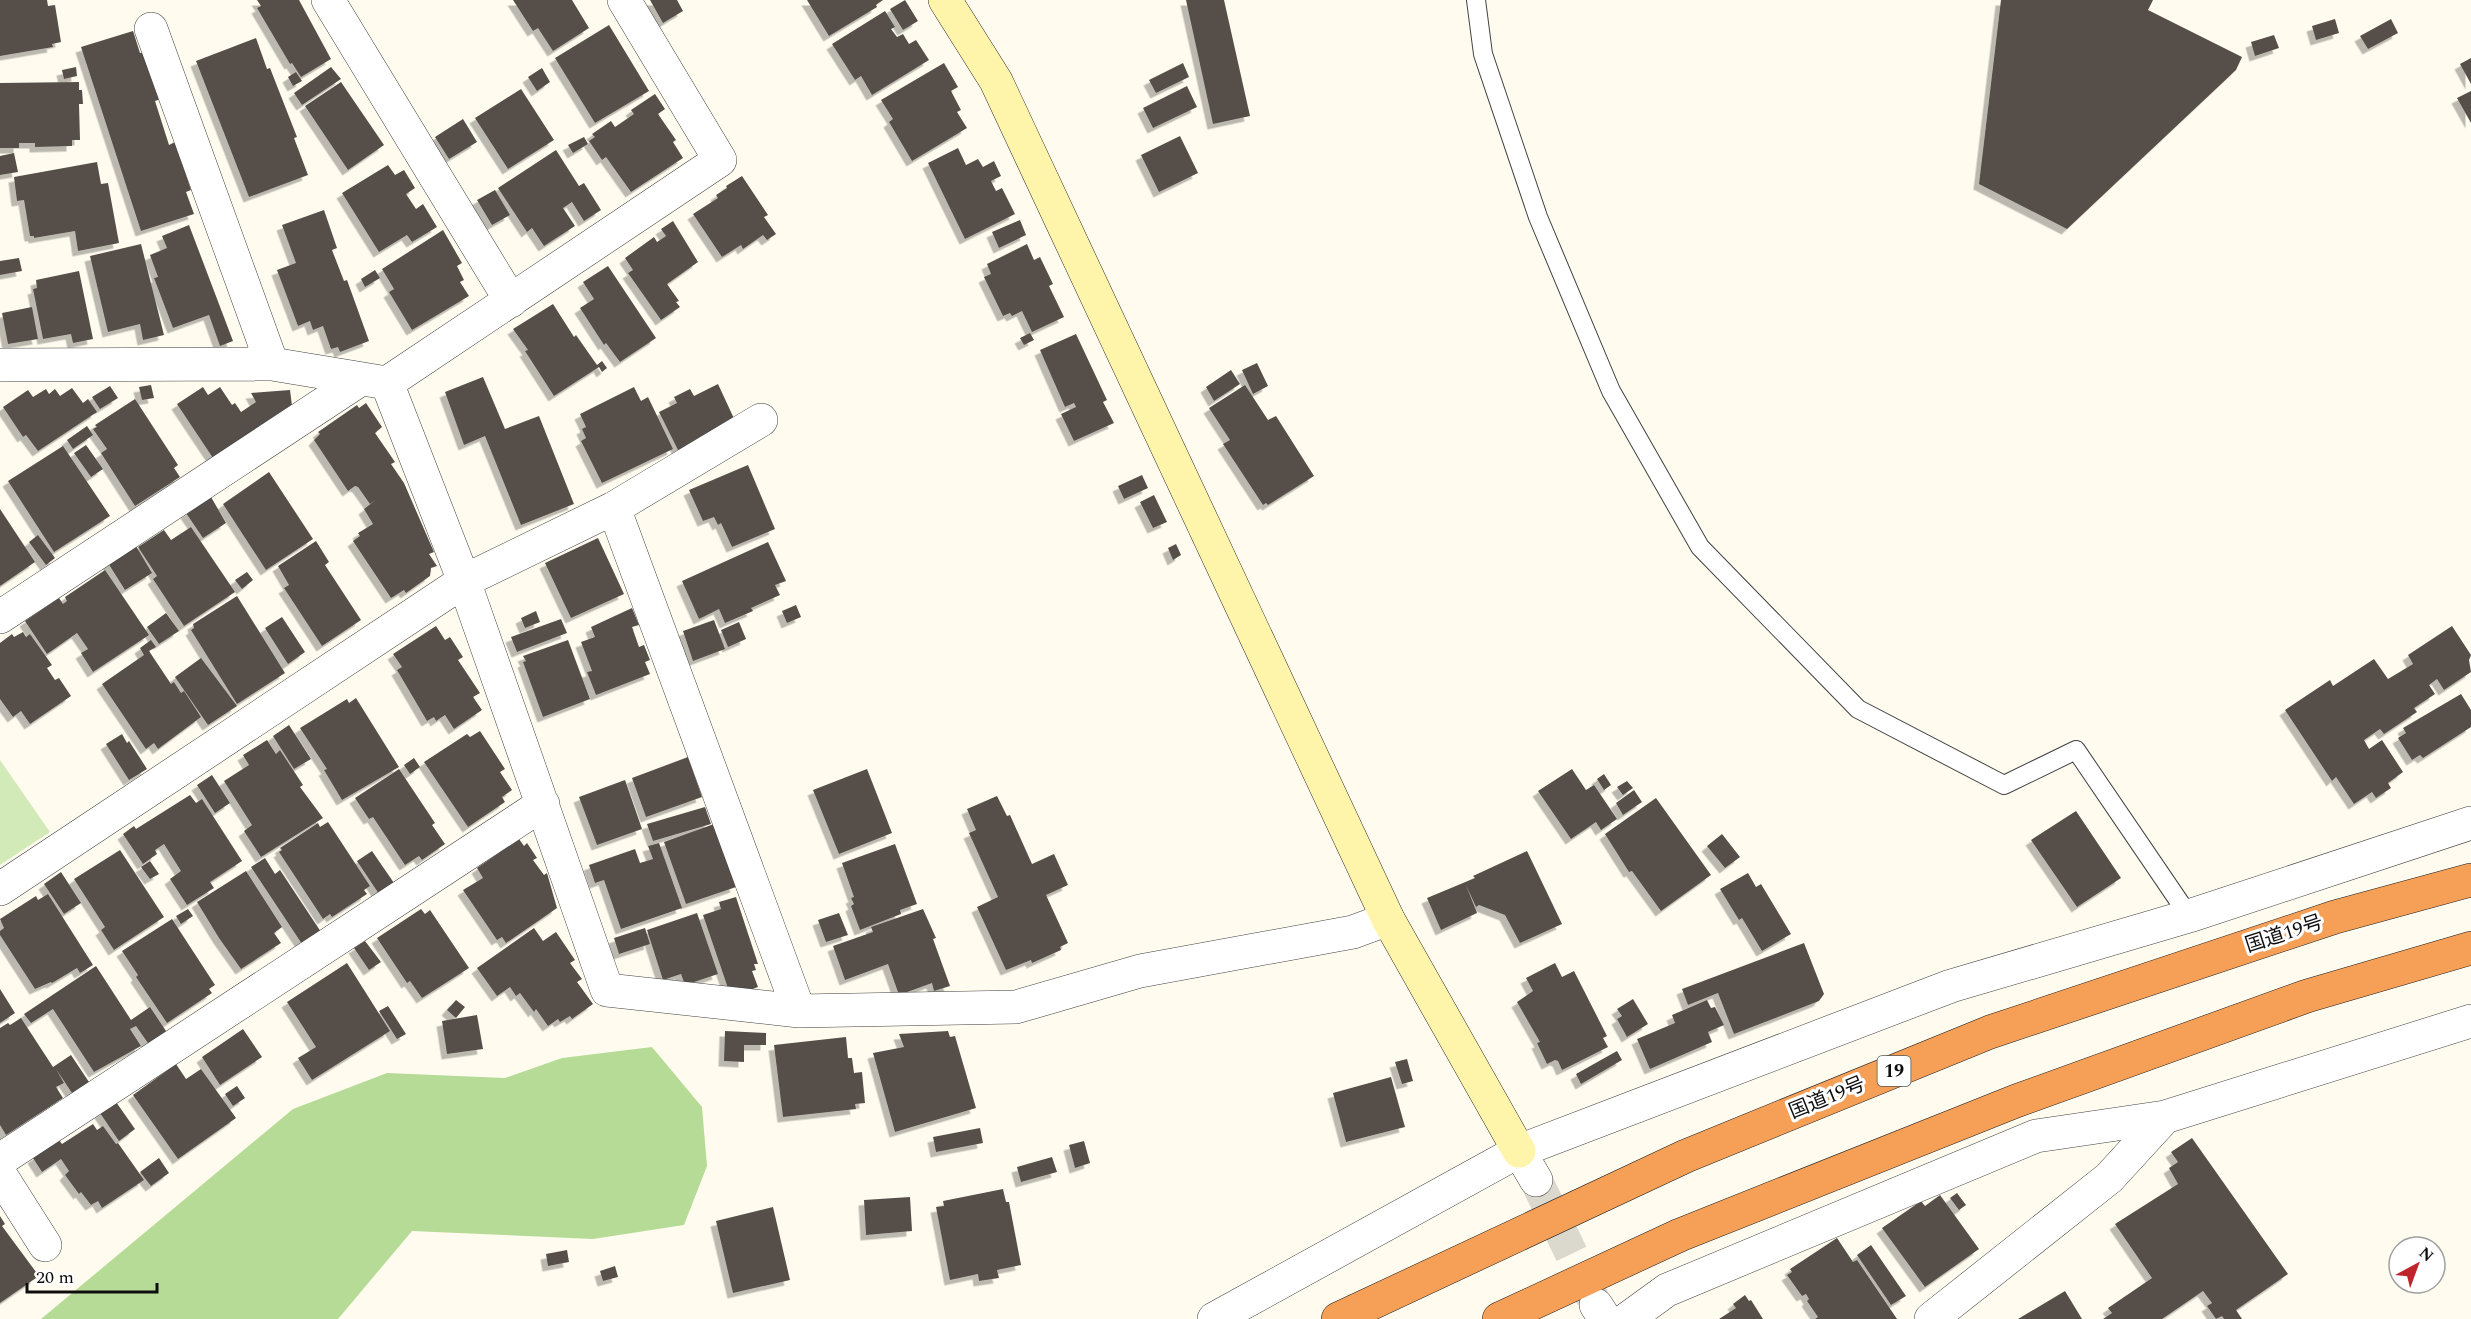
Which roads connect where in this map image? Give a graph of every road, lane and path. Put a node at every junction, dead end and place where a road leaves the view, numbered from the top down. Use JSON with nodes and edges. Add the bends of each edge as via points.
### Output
{"nodes":[{"id":1,"x":328,"y":0,"type":"edge"},
{"id":2,"x":624,"y":0,"type":"edge"},
{"id":3,"x":945,"y":0,"type":"edge"},
{"id":4,"x":1476,"y":0,"type":"edge"},
{"id":5,"x":151,"y":29,"type":"dead end"},
{"id":6,"x":511,"y":301,"type":"junction"},
{"id":7,"x":272,"y":364,"type":"junction"},
{"id":8,"x":0,"y":365,"type":"edge"},
{"id":9,"x":374,"y":381,"type":"junction"},
{"id":10,"x":761,"y":420,"type":"dead end"},
{"id":11,"x":614,"y":507,"type":"junction"},
{"id":12,"x":465,"y":581,"type":"junction"},
{"id":13,"x":0,"y":617,"type":"edge"},
{"id":14,"x":543,"y":804,"type":"junction"},
{"id":15,"x":2471,"y":823,"type":"edge"},
{"id":16,"x":2471,"y":880,"type":"edge"},
{"id":17,"x":0,"y":889,"type":"edge"},
{"id":18,"x":2189,"y":916,"type":"junction"},
{"id":19,"x":1388,"y":919,"type":"junction"},
{"id":20,"x":2471,"y":948,"type":"edge"},
{"id":21,"x":799,"y":1011,"type":"junction"},
{"id":22,"x":2471,"y":1021,"type":"edge"},
{"id":23,"x":2165,"y":1117,"type":"junction"},
{"id":24,"x":1519,"y":1151,"type":"junction"},
{"id":25,"x":0,"y":1160,"type":"edge"},
{"id":26,"x":0,"y":1174,"type":"edge"},
{"id":27,"x":1536,"y":1180,"type":"tunnel mouth"},
{"id":28,"x":45,"y":1245,"type":"dead end"},
{"id":29,"x":1214,"y":1319,"type":"edge"},
{"id":30,"x":1338,"y":1319,"type":"edge"},
{"id":31,"x":1499,"y":1319,"type":"edge"},
{"id":32,"x":1627,"y":1319,"type":"edge"},
{"id":33,"x":1931,"y":1319,"type":"edge"}],
"edges":[{"from":1,"to":6,"type":"street"},
{"from":2,"to":6,"type":"street","via":[[720,160]]},
{"from":3,"to":19,"type":"street","via":[[996,81]]},
{"from":4,"to":18,"type":"lane","via":[[1483,54],[1538,217],[1611,391],[1700,547],[1858,709],[2004,785],[2076,750]]},
{"from":5,"to":7,"type":"street"},
{"from":6,"to":9,"type":"street"},
{"from":7,"to":8,"type":"street"},
{"from":7,"to":9,"type":"street"},
{"from":9,"to":12,"type":"street"},
{"from":9,"to":13,"type":"street"},
{"from":10,"to":11,"type":"street"},
{"from":11,"to":12,"type":"street"},
{"from":11,"to":21,"type":"street"},
{"from":12,"to":14,"type":"street"},
{"from":12,"to":17,"type":"street"},
{"from":14,"to":21,"type":"street","via":[[607,990]]},
{"from":14,"to":25,"type":"street"},
{"from":15,"to":18,"type":"street"},
{"from":16,"to":30,"type":"highway","name":"国道19号","number":"19","via":[[2335,917],[1990,1032],[1686,1156]]},
{"from":18,"to":24,"type":"street","via":[[1951,986]]},
{"from":19,"to":21,"type":"street","via":[[1353,932],[1140,971],[1016,1007]]},
{"from":19,"to":24,"type":"street"},
{"from":20,"to":31,"type":"highway","via":[[2307,996],[2016,1101],[1680,1235]]},
{"from":22,"to":23,"type":"street"},
{"from":23,"to":32,"type":"street","via":[[2036,1136],[1667,1290]]},
{"from":23,"to":33,"type":"street","via":[[2109,1178]]},
{"from":24,"to":27,"type":"street"},
{"from":24,"to":29,"type":"street"},
{"from":26,"to":28,"type":"street"}]}
